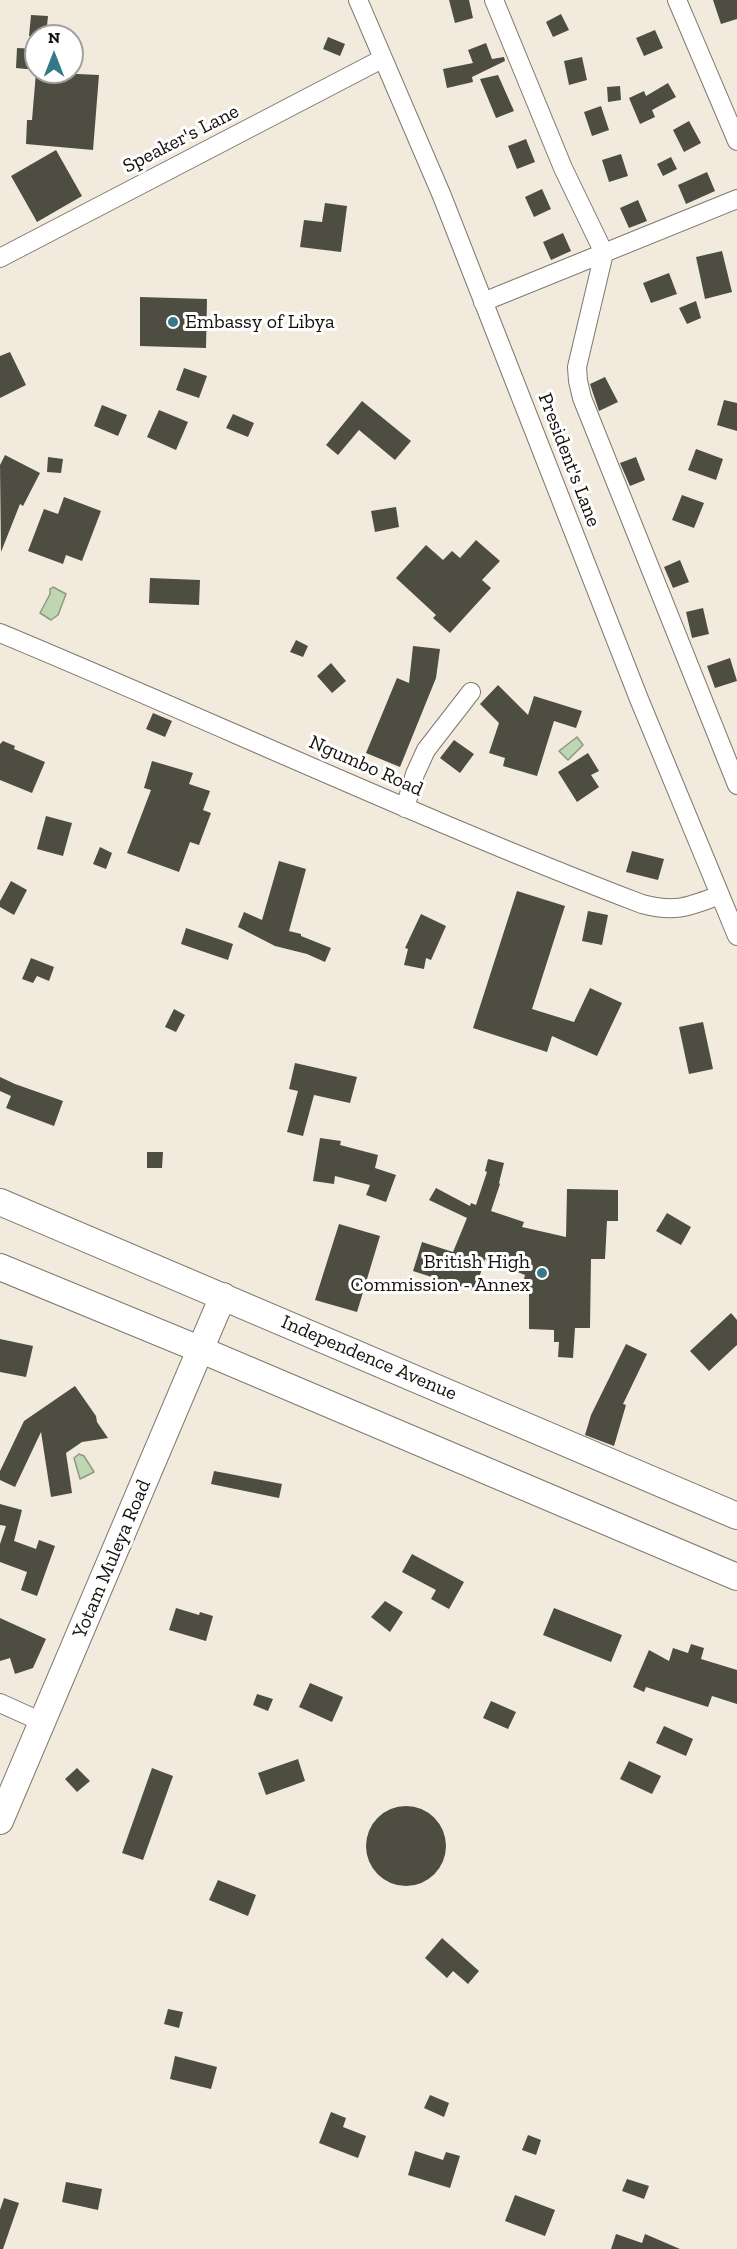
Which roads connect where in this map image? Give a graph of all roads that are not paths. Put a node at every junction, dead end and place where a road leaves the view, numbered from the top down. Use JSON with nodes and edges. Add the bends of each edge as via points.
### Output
{"nodes":[{"id":1,"x":358,"y":0,"type":"edge"},
{"id":2,"x":494,"y":0,"type":"edge"},
{"id":3,"x":677,"y":0,"type":"edge"},
{"id":4,"x":382,"y":58,"type":"junction"},
{"id":5,"x":737,"y":141,"type":"edge"},
{"id":6,"x":737,"y":199,"type":"edge"},
{"id":7,"x":604,"y":253,"type":"junction"},
{"id":8,"x":0,"y":258,"type":"edge"},
{"id":9,"x":483,"y":302,"type":"junction"},
{"id":10,"x":0,"y":633,"type":"edge"},
{"id":11,"x":471,"y":692,"type":"dead end"},
{"id":12,"x":737,"y":784,"type":"edge"},
{"id":13,"x":405,"y":808,"type":"junction"},
{"id":14,"x":720,"y":895,"type":"junction"},
{"id":15,"x":737,"y":936,"type":"edge"},
{"id":16,"x":0,"y":1202,"type":"edge"},
{"id":17,"x":0,"y":1267,"type":"edge"},
{"id":18,"x":223,"y":1296,"type":"junction"},
{"id":19,"x":199,"y":1349,"type":"junction"},
{"id":20,"x":737,"y":1516,"type":"edge"},
{"id":21,"x":737,"y":1577,"type":"edge"},
{"id":22,"x":0,"y":1703,"type":"edge"},
{"id":23,"x":42,"y":1722,"type":"junction"},
{"id":24,"x":0,"y":1821,"type":"edge"}],
"edges":[{"from":1,"to":4,"type":"street","name":"President's Lane"},
{"from":2,"to":7,"type":"street","via":[[563,168]]},
{"from":3,"to":5,"type":"street"},
{"from":4,"to":8,"type":"street","name":"Speaker's Lane"},
{"from":4,"to":9,"type":"street","name":"President's Lane"},
{"from":6,"to":7,"type":"street"},
{"from":7,"to":9,"type":"street"},
{"from":7,"to":12,"type":"street","via":[[577,367],[582,398]]},
{"from":9,"to":14,"type":"street","name":"President's Lane"},
{"from":10,"to":13,"type":"street","name":"Ngumbo Road"},
{"from":11,"to":13,"type":"street","via":[[426,750]]},
{"from":13,"to":14,"type":"street","name":"Ngumbo Road","via":[[642,904],[678,909]]},
{"from":14,"to":15,"type":"street","name":"President's Lane"},
{"from":16,"to":18,"type":"main road","name":"Independence Avenue"},
{"from":17,"to":19,"type":"main road"},
{"from":18,"to":19,"type":"main road","name":"Yotam Muleya Road"},
{"from":18,"to":20,"type":"main road","name":"Independence Avenue"},
{"from":19,"to":21,"type":"main road"},
{"from":19,"to":23,"type":"main road","name":"Yotam Muleya Road"},
{"from":22,"to":23,"type":"street"},
{"from":23,"to":24,"type":"main road","name":"Yotam Muleya Road"}]}
